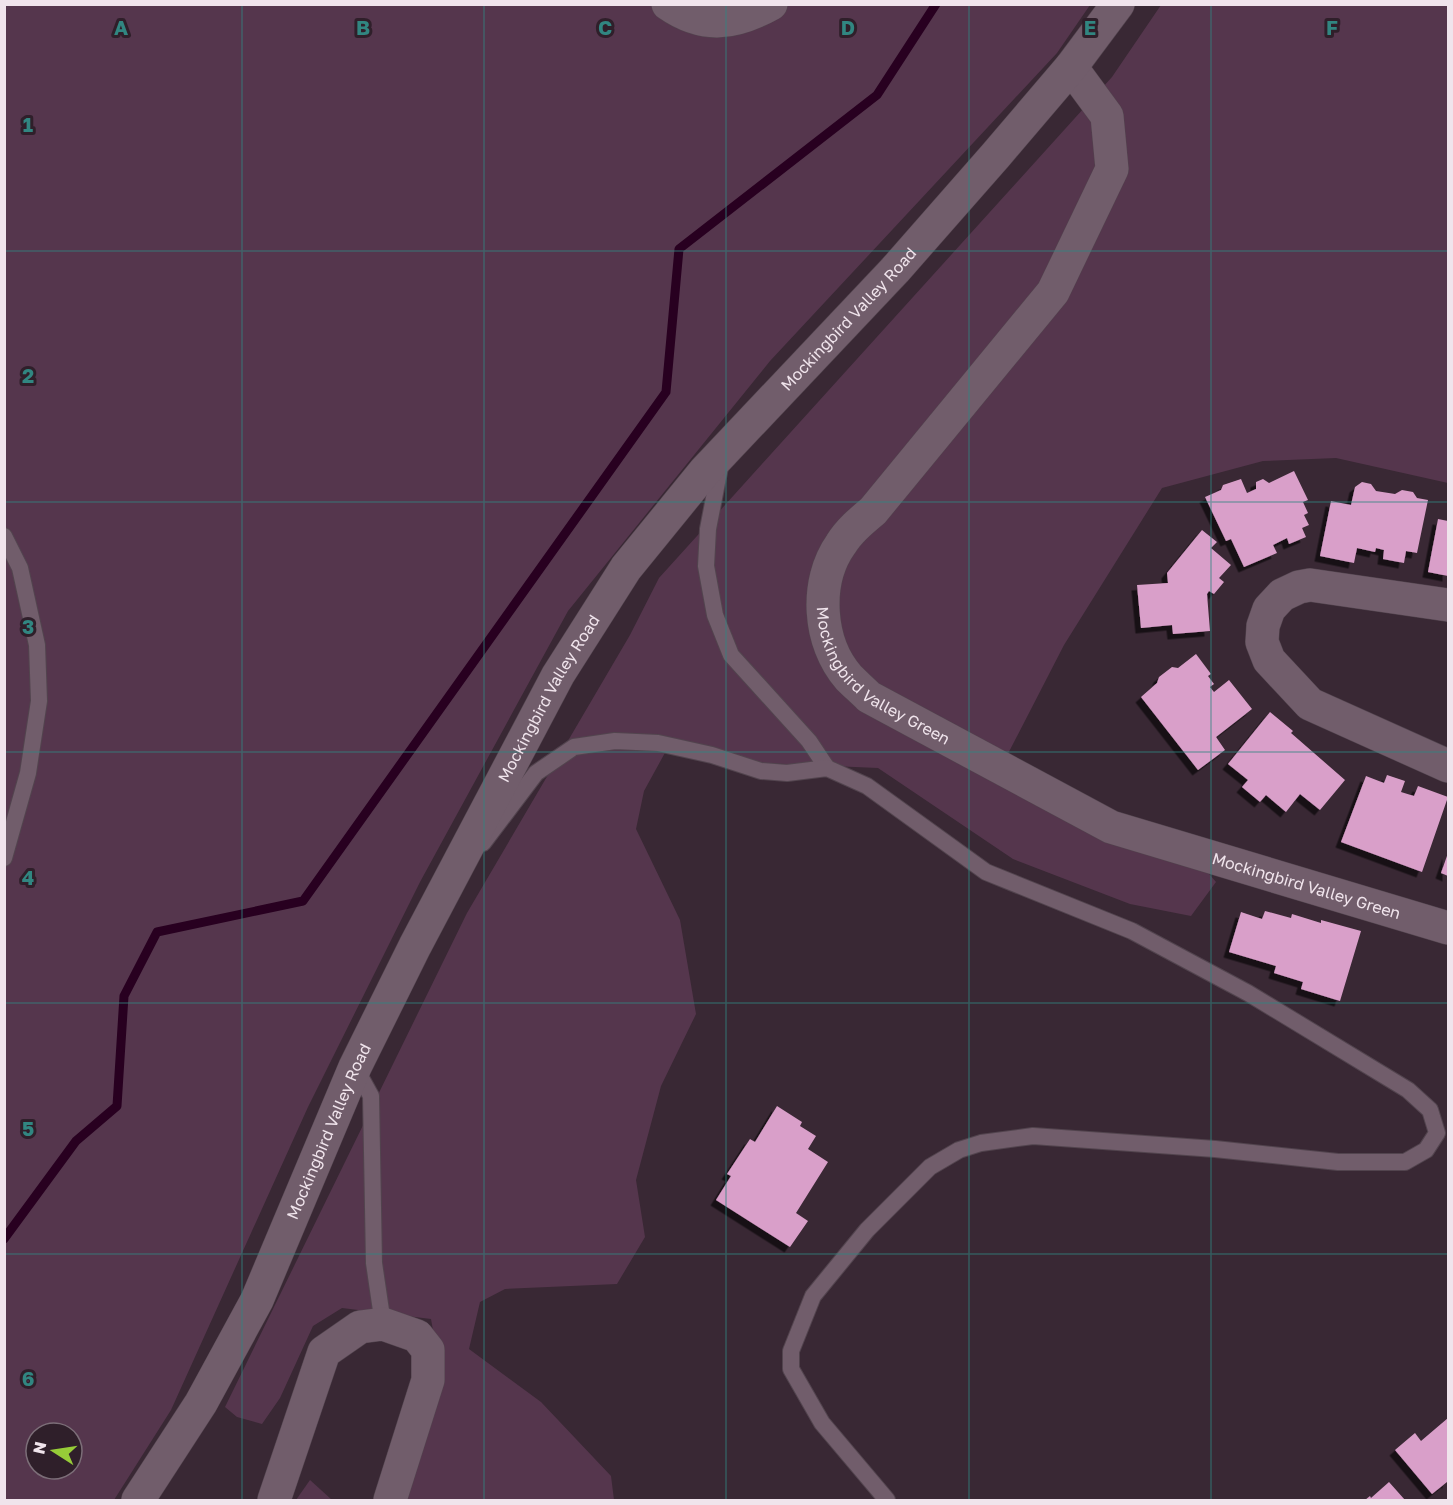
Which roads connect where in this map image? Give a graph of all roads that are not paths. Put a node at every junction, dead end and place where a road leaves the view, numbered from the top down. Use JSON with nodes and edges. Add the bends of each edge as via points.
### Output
{"nodes":[{"id":1,"x":668,"y":4,"type":"edge"},
{"id":2,"x":771,"y":4,"type":"edge"},
{"id":3,"x":1118,"y":4,"type":"edge"},
{"id":4,"x":1071,"y":67,"type":"junction"},
{"id":5,"x":723,"y":451,"type":"junction"},
{"id":6,"x":4,"y":537,"type":"edge"},
{"id":7,"x":1449,"y":605,"type":"edge"},
{"id":8,"x":1449,"y":766,"type":"edge"},
{"id":9,"x":827,"y":768,"type":"junction"},
{"id":10,"x":4,"y":858,"type":"edge"},
{"id":11,"x":446,"y":888,"type":"junction"},
{"id":12,"x":1449,"y":928,"type":"edge"},
{"id":13,"x":355,"y":1068,"type":"junction"},
{"id":14,"x":383,"y":1324,"type":"junction"},
{"id":15,"x":138,"y":1500,"type":"edge"},
{"id":16,"x":274,"y":1500,"type":"edge"},
{"id":17,"x":390,"y":1500,"type":"edge"},
{"id":18,"x":887,"y":1500,"type":"edge"}],
"edges":[{"from":1,"to":2,"type":"street","via":[[703,21],[731,21]]},
{"from":3,"to":4,"type":"street","name":"Mockingbird Valley Road"},
{"from":4,"to":5,"type":"street","name":"Mockingbird Valley Road","via":[[895,270]]},
{"from":4,"to":12,"type":"street","name":"Mockingbird Valley Green","via":[[1107,117],[1112,169],[1053,292],[873,511],[839,545],[827,575],[823,602],[825,628],[834,654],[848,676],[869,697],[1111,827]]},
{"from":5,"to":9,"type":"lane","via":[[705,566],[715,615],[731,655],[809,741]]},
{"from":5,"to":11,"type":"street","name":"Mockingbird Valley Road","via":[[626,568],[558,675]]},
{"from":6,"to":10,"type":"lane","via":[[20,568],[37,645],[39,701],[28,772]]},
{"from":7,"to":8,"type":"street","via":[[1310,585],[1299,587],[1282,595],[1269,609],[1262,642],[1269,660],[1310,704]]},
{"from":9,"to":11,"type":"lane","via":[[787,773],[761,771],[658,743],[615,741],[574,747],[536,773]]},
{"from":9,"to":18,"type":"lane","via":[[867,786],[986,872],[1132,931],[1248,993],[1408,1090],[1430,1110],[1437,1133],[1426,1150],[1405,1162],[1338,1162],[1033,1136],[981,1143],[959,1150],[930,1167],[867,1230],[813,1296],[791,1351],[791,1369],[822,1423]]},
{"from":11,"to":13,"type":"street","name":"Mockingbird Valley Road"},
{"from":13,"to":14,"type":"lane","via":[[371,1096],[374,1263]]},
{"from":13,"to":15,"type":"street","name":"Mockingbird Valley Road","via":[[257,1300],[201,1403]]},
{"from":14,"to":16,"type":"street","via":[[360,1327],[324,1352]]},
{"from":14,"to":17,"type":"street","via":[[417,1336],[428,1350],[428,1380]]}]}
